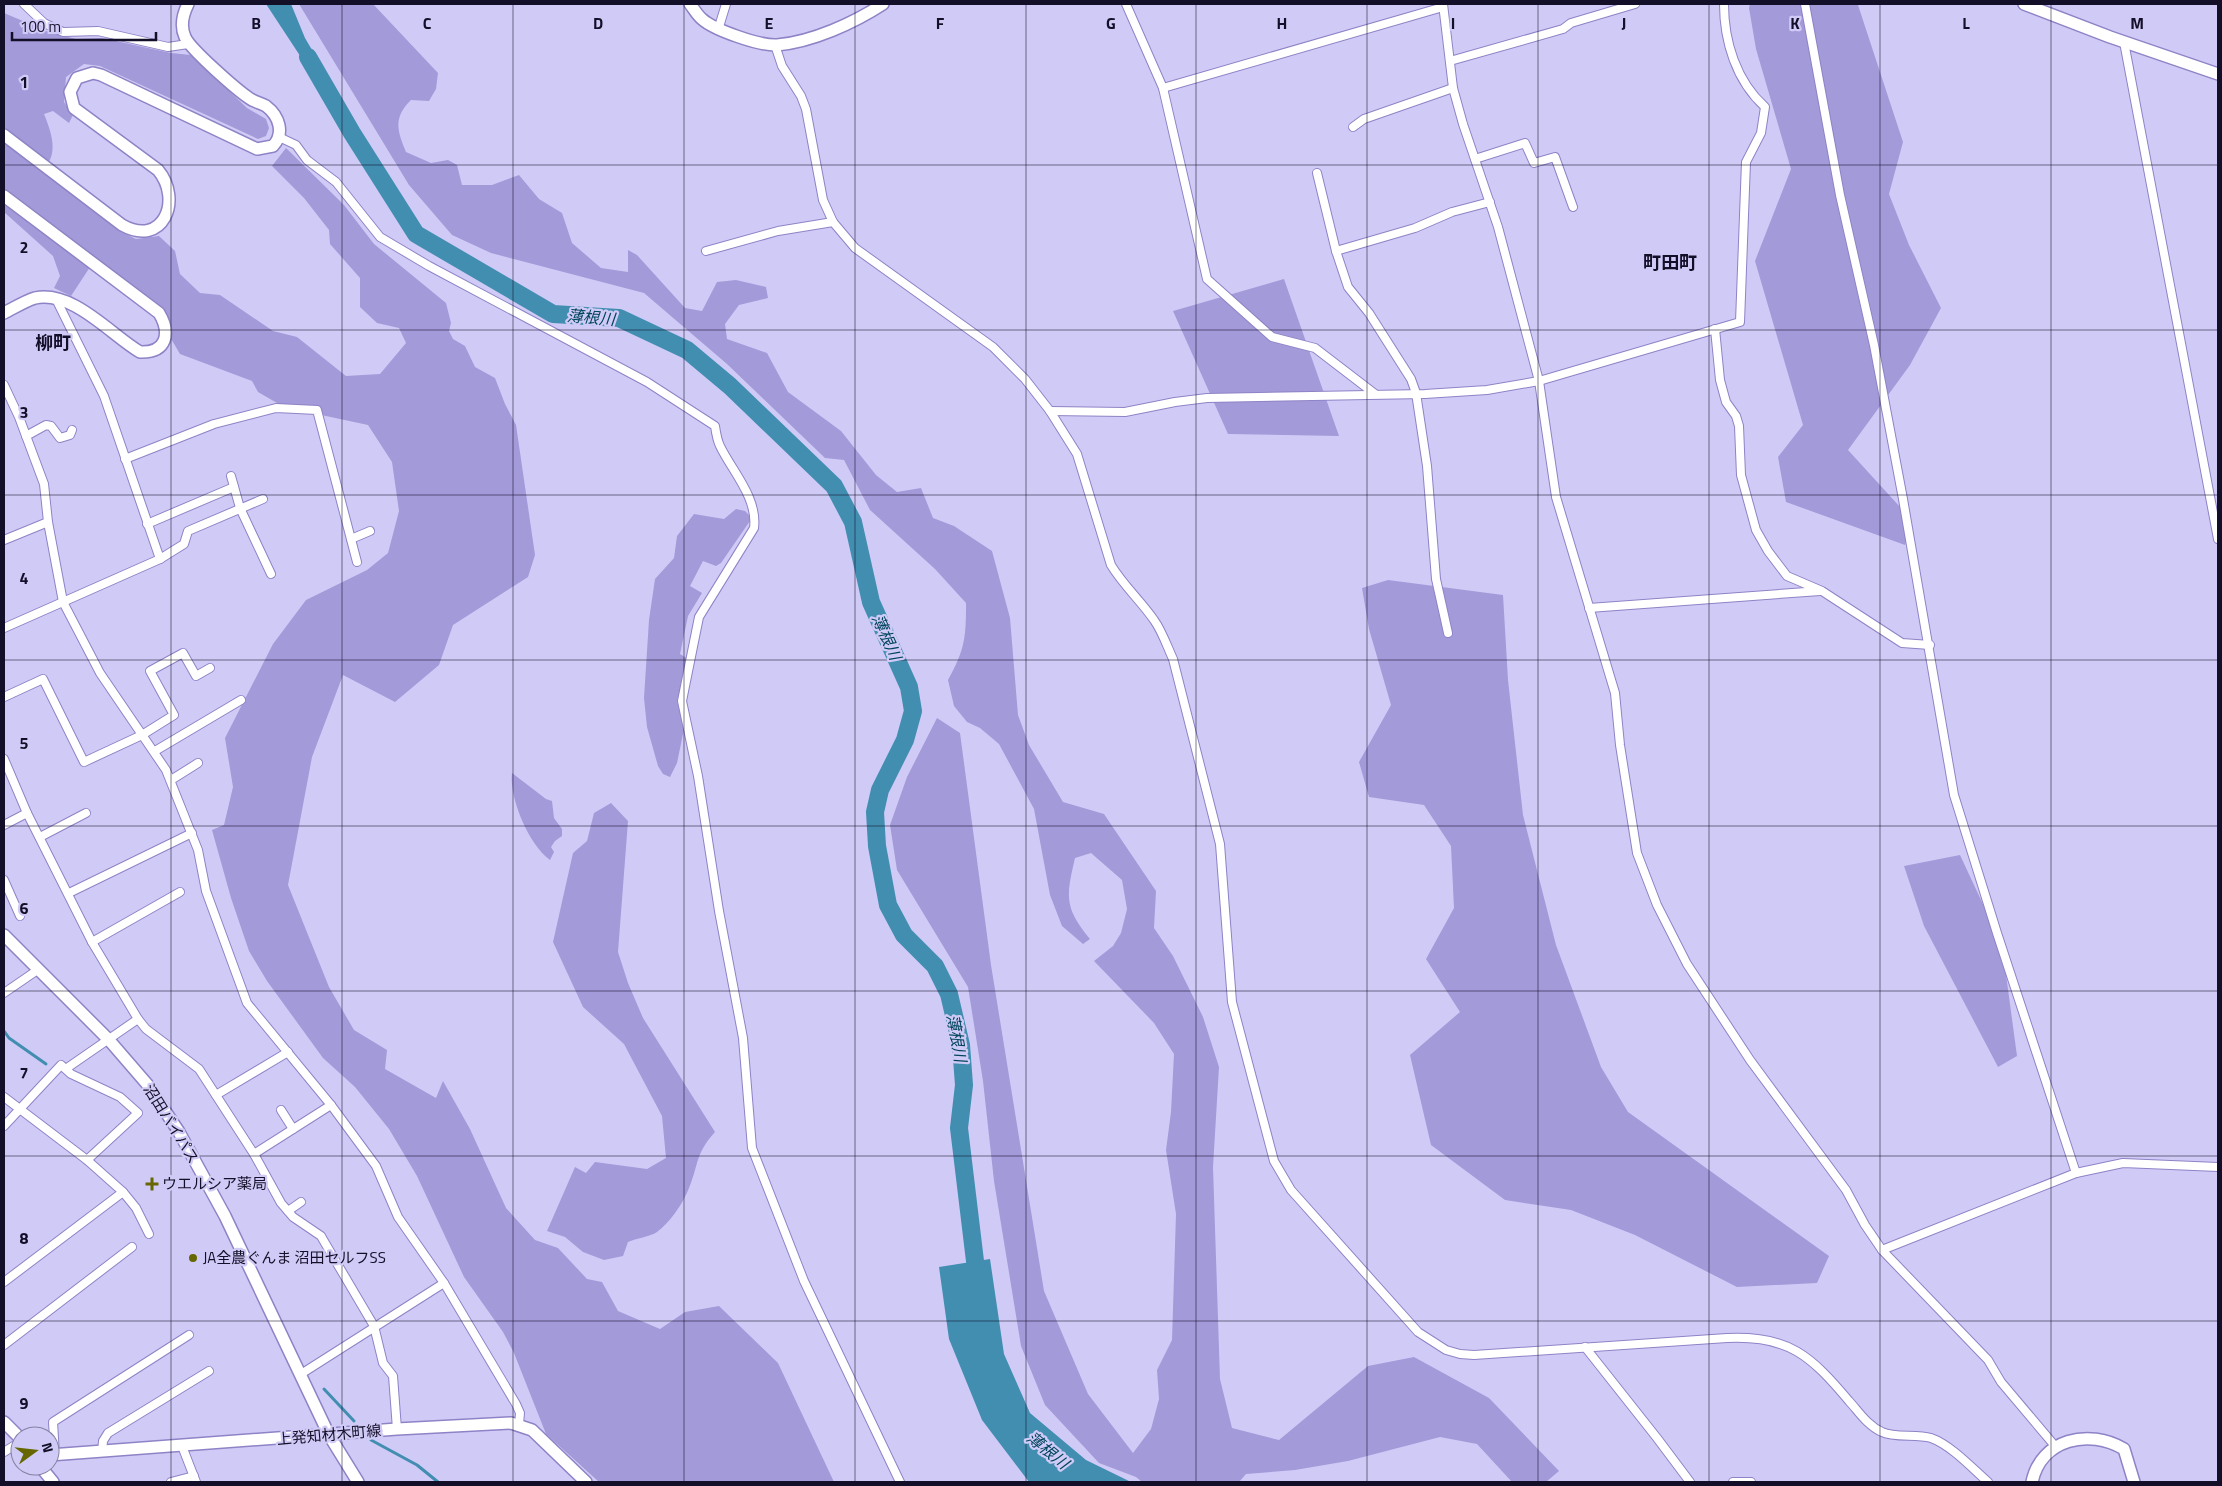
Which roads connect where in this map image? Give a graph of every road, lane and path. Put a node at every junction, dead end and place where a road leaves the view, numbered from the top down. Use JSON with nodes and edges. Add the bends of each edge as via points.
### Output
{"nodes":[{"id":1,"x":24,"y":4,"type":"edge"},
{"id":2,"x":188,"y":4,"type":"edge"},
{"id":3,"x":690,"y":4,"type":"edge"},
{"id":4,"x":726,"y":4,"type":"edge"},
{"id":5,"x":883,"y":4,"type":"edge"},
{"id":6,"x":1126,"y":4,"type":"edge"},
{"id":7,"x":1635,"y":4,"type":"edge"},
{"id":8,"x":1724,"y":4,"type":"edge"},
{"id":9,"x":1805,"y":4,"type":"edge"},
{"id":10,"x":2024,"y":4,"type":"edge"},
{"id":11,"x":1443,"y":6,"type":"edge"},
{"id":12,"x":718,"y":30,"type":"junction"},
{"id":13,"x":2124,"y":42,"type":"junction"},
{"id":14,"x":188,"y":44,"type":"junction"},
{"id":15,"x":775,"y":45,"type":"junction"},
{"id":16,"x":1450,"y":61,"type":"junction"},
{"id":17,"x":2218,"y":74,"type":"edge"},
{"id":18,"x":1163,"y":88,"type":"junction"},
{"id":19,"x":1453,"y":88,"type":"junction"},
{"id":20,"x":1353,"y":127,"type":"dead end"},
{"id":21,"x":4,"y":135,"type":"edge"},
{"id":22,"x":279,"y":137,"type":"junction"},
{"id":23,"x":1475,"y":159,"type":"junction"},
{"id":24,"x":1317,"y":173,"type":"dead end"},
{"id":25,"x":4,"y":196,"type":"edge"},
{"id":26,"x":1490,"y":202,"type":"junction"},
{"id":27,"x":1573,"y":208,"type":"dead end"},
{"id":28,"x":833,"y":222,"type":"junction"},
{"id":29,"x":706,"y":251,"type":"dead end"},
{"id":30,"x":1336,"y":251,"type":"junction"},
{"id":31,"x":56,"y":299,"type":"junction"},
{"id":32,"x":4,"y":313,"type":"edge"},
{"id":33,"x":1715,"y":329,"type":"junction"},
{"id":34,"x":1539,"y":381,"type":"junction"},
{"id":35,"x":4,"y":385,"type":"edge"},
{"id":36,"x":1416,"y":393,"type":"junction"},
{"id":37,"x":1375,"y":394,"type":"junction"},
{"id":38,"x":1050,"y":411,"type":"junction"},
{"id":39,"x":72,"y":430,"type":"dead end"},
{"id":40,"x":26,"y":436,"type":"junction"},
{"id":41,"x":125,"y":460,"type":"junction"},
{"id":42,"x":231,"y":476,"type":"dead end"},
{"id":43,"x":234,"y":487,"type":"junction"},
{"id":44,"x":263,"y":499,"type":"dead end"},
{"id":45,"x":240,"y":508,"type":"junction"},
{"id":46,"x":48,"y":522,"type":"junction"},
{"id":47,"x":147,"y":524,"type":"junction"},
{"id":48,"x":370,"y":531,"type":"dead end"},
{"id":49,"x":351,"y":539,"type":"junction"},
{"id":50,"x":2218,"y":539,"type":"edge"},
{"id":51,"x":4,"y":540,"type":"edge"},
{"id":52,"x":160,"y":559,"type":"junction"},
{"id":53,"x":357,"y":562,"type":"dead end"},
{"id":54,"x":271,"y":574,"type":"dead end"},
{"id":55,"x":1822,"y":591,"type":"junction"},
{"id":56,"x":62,"y":602,"type":"junction"},
{"id":57,"x":1589,"y":608,"type":"junction"},
{"id":58,"x":4,"y":628,"type":"edge"},
{"id":59,"x":1448,"y":633,"type":"dead end"},
{"id":60,"x":1930,"y":644,"type":"junction"},
{"id":61,"x":210,"y":668,"type":"dead end"},
{"id":62,"x":4,"y":697,"type":"edge"},
{"id":63,"x":241,"y":700,"type":"dead end"},
{"id":64,"x":142,"y":735,"type":"junction"},
{"id":65,"x":155,"y":751,"type":"junction"},
{"id":66,"x":4,"y":759,"type":"edge"},
{"id":67,"x":198,"y":763,"type":"dead end"},
{"id":68,"x":171,"y":780,"type":"junction"},
{"id":69,"x":27,"y":813,"type":"junction"},
{"id":70,"x":86,"y":813,"type":"dead end"},
{"id":71,"x":4,"y":825,"type":"edge"},
{"id":72,"x":192,"y":832,"type":"junction"},
{"id":73,"x":40,"y":838,"type":"junction"},
{"id":74,"x":4,"y":880,"type":"edge"},
{"id":75,"x":180,"y":892,"type":"dead end"},
{"id":76,"x":69,"y":893,"type":"junction"},
{"id":77,"x":20,"y":916,"type":"dead end"},
{"id":78,"x":4,"y":935,"type":"edge"},
{"id":79,"x":92,"y":942,"type":"junction"},
{"id":80,"x":39,"y":969,"type":"junction"},
{"id":81,"x":4,"y":994,"type":"edge"},
{"id":82,"x":138,"y":1019,"type":"junction"},
{"id":83,"x":109,"y":1040,"type":"junction"},
{"id":84,"x":288,"y":1052,"type":"junction"},
{"id":85,"x":67,"y":1068,"type":"junction"},
{"id":86,"x":216,"y":1095,"type":"junction"},
{"id":87,"x":4,"y":1097,"type":"edge"},
{"id":88,"x":331,"y":1105,"type":"junction"},
{"id":89,"x":22,"y":1108,"type":"junction"},
{"id":90,"x":281,"y":1110,"type":"dead end"},
{"id":91,"x":4,"y":1126,"type":"edge"},
{"id":92,"x":294,"y":1129,"type":"junction"},
{"id":93,"x":254,"y":1154,"type":"junction"},
{"id":94,"x":87,"y":1160,"type":"junction"},
{"id":95,"x":2218,"y":1167,"type":"edge"},
{"id":96,"x":2076,"y":1173,"type":"junction"},
{"id":97,"x":123,"y":1192,"type":"junction"},
{"id":98,"x":301,"y":1202,"type":"dead end"},
{"id":99,"x":288,"y":1212,"type":"junction"},
{"id":100,"x":149,"y":1234,"type":"dead end"},
{"id":101,"x":132,"y":1246,"type":"dead end"},
{"id":102,"x":1882,"y":1250,"type":"junction"},
{"id":103,"x":4,"y":1282,"type":"edge"},
{"id":104,"x":444,"y":1282,"type":"junction"},
{"id":105,"x":374,"y":1326,"type":"junction"},
{"id":106,"x":188,"y":1335,"type":"dead end"},
{"id":107,"x":4,"y":1345,"type":"edge"},
{"id":108,"x":1585,"y":1347,"type":"junction"},
{"id":109,"x":209,"y":1371,"type":"dead end"},
{"id":110,"x":301,"y":1374,"type":"junction"},
{"id":111,"x":519,"y":1424,"type":"junction"},
{"id":112,"x":53,"y":1426,"type":"edge"},
{"id":113,"x":397,"y":1429,"type":"junction"},
{"id":114,"x":329,"y":1435,"type":"junction"},
{"id":115,"x":182,"y":1446,"type":"junction"},
{"id":116,"x":2055,"y":1446,"type":"junction"},
{"id":117,"x":102,"y":1452,"type":"junction"},
{"id":118,"x":60,"y":1455,"type":"edge"},
{"id":119,"x":195,"y":1479,"type":"edge"},
{"id":120,"x":171,"y":1482,"type":"edge"},
{"id":121,"x":358,"y":1482,"type":"edge"},
{"id":122,"x":586,"y":1482,"type":"edge"},
{"id":123,"x":900,"y":1482,"type":"edge"},
{"id":124,"x":1690,"y":1482,"type":"edge"},
{"id":125,"x":1733,"y":1482,"type":"edge"},
{"id":126,"x":1751,"y":1482,"type":"edge"},
{"id":127,"x":1988,"y":1482,"type":"edge"},
{"id":128,"x":2032,"y":1482,"type":"edge"},
{"id":129,"x":2134,"y":1482,"type":"edge"}],
"edges":[{"from":1,"to":14,"type":"street","via":[[44,23],[63,32],[98,31],[168,48]]},
{"from":2,"to":14,"type":"street","via":[[182,27]]},
{"from":3,"to":12,"type":"street","via":[[702,19]]},
{"from":4,"to":12,"type":"street"},
{"from":5,"to":15,"type":"street","via":[[824,33]]},
{"from":6,"to":18,"type":"street"},
{"from":7,"to":16,"type":"street","via":[[1563,29]]},
{"from":8,"to":33,"type":"street","via":[[1728,37],[1743,83],[1765,107],[1760,133],[1746,162],[1740,322]]},
{"from":9,"to":60,"type":"street"},
{"from":10,"to":13,"type":"street"},
{"from":11,"to":16,"type":"street"},
{"from":11,"to":18,"type":"street"},
{"from":12,"to":15,"type":"street"},
{"from":13,"to":17,"type":"street"},
{"from":13,"to":50,"type":"street"},
{"from":14,"to":22,"type":"street","via":[[249,99],[272,112],[279,123]]},
{"from":15,"to":28,"type":"street","via":[[782,66],[806,109],[823,200]]},
{"from":16,"to":19,"type":"street"},
{"from":18,"to":37,"type":"street","via":[[1207,280],[1272,337],[1315,348]]},
{"from":19,"to":20,"type":"street","via":[[1364,119]]},
{"from":19,"to":23,"type":"street"},
{"from":21,"to":22,"type":"street","via":[[122,225],[146,232],[155,229],[167,214],[169,195],[164,177],[79,113],[70,92],[77,78],[93,73],[101,75],[257,149],[273,146]]},
{"from":22,"to":123,"type":"street","via":[[296,145],[307,160],[336,182],[380,237],[647,382],[715,426],[719,444],[744,487],[755,517],[754,528],[700,617],[682,701],[744,1038],[752,1148],[804,1281]]},
{"from":23,"to":26,"type":"street"},
{"from":23,"to":27,"type":"street","via":[[1525,143],[1534,163],[1555,157]]},
{"from":24,"to":30,"type":"street"},
{"from":25,"to":31,"type":"street","via":[[160,313],[166,337],[156,350],[140,352],[93,317]]},
{"from":26,"to":30,"type":"street"},
{"from":26,"to":34,"type":"street"},
{"from":28,"to":29,"type":"street","via":[[778,231]]},
{"from":28,"to":38,"type":"street","via":[[855,248],[993,347],[1025,379]]},
{"from":30,"to":36,"type":"street","via":[[1348,287],[1369,313],[1411,379]]},
{"from":31,"to":32,"type":"street","via":[[33,298]]},
{"from":31,"to":41,"type":"street","via":[[104,396]]},
{"from":33,"to":34,"type":"street"},
{"from":33,"to":55,"type":"street","via":[[1720,380],[1726,402],[1739,426],[1741,474],[1756,530],[1787,576]]},
{"from":34,"to":36,"type":"street","via":[[1487,390]]},
{"from":34,"to":57,"type":"street","via":[[1556,497]]},
{"from":35,"to":40,"type":"street"},
{"from":36,"to":37,"type":"street"},
{"from":36,"to":59,"type":"street","via":[[1428,466],[1436,579]]},
{"from":37,"to":38,"type":"street","via":[[1207,398],[1126,412]]},
{"from":38,"to":108,"type":"street","via":[[1082,466],[1111,565],[1155,620],[1173,659],[1220,844],[1232,1002],[1237,1026],[1274,1161],[1282,1176],[1363,1271],[1418,1332],[1433,1344],[1467,1354]]},
{"from":39,"to":40,"type":"street","via":[[70,435],[60,438],[51,426],[46,425]]},
{"from":40,"to":46,"type":"street","via":[[44,484]]},
{"from":41,"to":47,"type":"street"},
{"from":41,"to":49,"type":"street","via":[[214,424],[240,417],[276,408],[317,410]]},
{"from":42,"to":43,"type":"street"},
{"from":43,"to":45,"type":"street"},
{"from":43,"to":47,"type":"street"},
{"from":44,"to":45,"type":"street"},
{"from":45,"to":52,"type":"street","via":[[188,531],[184,544]]},
{"from":45,"to":54,"type":"street"},
{"from":46,"to":51,"type":"street"},
{"from":46,"to":56,"type":"street"},
{"from":47,"to":52,"type":"street"},
{"from":48,"to":49,"type":"street"},
{"from":49,"to":53,"type":"street"},
{"from":52,"to":56,"type":"street"},
{"from":55,"to":57,"type":"street"},
{"from":55,"to":60,"type":"street","via":[[1902,643]]},
{"from":56,"to":58,"type":"street"},
{"from":56,"to":64,"type":"street","via":[[100,673]]},
{"from":57,"to":102,"type":"street","via":[[1615,692],[1637,853],[1657,905],[1686,964],[1750,1060],[1846,1190]]},
{"from":60,"to":96,"type":"street","via":[[1954,795]]},
{"from":61,"to":64,"type":"street","via":[[196,676],[183,653],[150,672],[174,715]]},
{"from":62,"to":64,"type":"street","via":[[43,679],[84,762]]},
{"from":63,"to":65,"type":"street"},
{"from":64,"to":65,"type":"street"},
{"from":65,"to":68,"type":"street"},
{"from":66,"to":69,"type":"street"},
{"from":67,"to":68,"type":"street"},
{"from":68,"to":72,"type":"street"},
{"from":69,"to":71,"type":"street"},
{"from":69,"to":73,"type":"street"},
{"from":70,"to":73,"type":"street"},
{"from":72,"to":76,"type":"street"},
{"from":72,"to":84,"type":"street","via":[[206,891],[247,1003]]},
{"from":73,"to":76,"type":"street"},
{"from":74,"to":77,"type":"street"},
{"from":75,"to":79,"type":"street"},
{"from":76,"to":79,"type":"street"},
{"from":78,"to":80,"type":"street","name":"沼田バイパス"},
{"from":79,"to":82,"type":"street"},
{"from":80,"to":81,"type":"street"},
{"from":80,"to":83,"type":"street","name":"沼田バイパス"},
{"from":82,"to":83,"type":"street"},
{"from":82,"to":86,"type":"street","via":[[146,1029],[199,1069]]},
{"from":83,"to":85,"type":"street"},
{"from":83,"to":110,"type":"street","name":"沼田バイパス","via":[[147,1084],[179,1132],[225,1216]]},
{"from":84,"to":86,"type":"street"},
{"from":84,"to":88,"type":"street"},
{"from":85,"to":89,"type":"street","via":[[61,1065]]},
{"from":85,"to":94,"type":"street","via":[[72,1074],[120,1097],[138,1113]]},
{"from":86,"to":93,"type":"street"},
{"from":87,"to":89,"type":"street"},
{"from":88,"to":92,"type":"street"},
{"from":88,"to":104,"type":"street","via":[[376,1166],[398,1217]]},
{"from":89,"to":91,"type":"street"},
{"from":89,"to":94,"type":"street"},
{"from":90,"to":92,"type":"street"},
{"from":92,"to":93,"type":"street"},
{"from":93,"to":99,"type":"street"},
{"from":94,"to":97,"type":"street"},
{"from":95,"to":96,"type":"street","via":[[2123,1163]]},
{"from":96,"to":102,"type":"street"},
{"from":97,"to":100,"type":"street","via":[[136,1208]]},
{"from":97,"to":103,"type":"street"},
{"from":98,"to":99,"type":"street"},
{"from":99,"to":105,"type":"street","via":[[321,1236]]},
{"from":101,"to":107,"type":"street"},
{"from":102,"to":116,"type":"street","via":[[1988,1360],[2001,1382]]},
{"from":104,"to":105,"type":"street"},
{"from":104,"to":111,"type":"street","via":[[518,1408]]},
{"from":105,"to":110,"type":"street"},
{"from":105,"to":113,"type":"street","via":[[383,1364],[393,1376]]},
{"from":106,"to":112,"type":"street","via":[[53,1422]]},
{"from":108,"to":124,"type":"street"},
{"from":108,"to":127,"type":"street","via":[[1751,1337],[1776,1341],[1818,1365],[1867,1422],[1882,1432],[1932,1438]]},
{"from":109,"to":117,"type":"street","via":[[108,1434],[103,1441]]},
{"from":110,"to":114,"type":"street","name":"沼田バイパス"},
{"from":111,"to":113,"type":"street","name":"上発知材木町線"},
{"from":111,"to":122,"type":"street","name":"上発知材木町線","via":[[539,1435]]},
{"from":113,"to":114,"type":"street","name":"上発知材木町線"},
{"from":114,"to":115,"type":"street","name":"上発知材木町線"},
{"from":114,"to":121,"type":"street","name":"沼田バイパス"},
{"from":115,"to":117,"type":"street","name":"上発知材木町線"},
{"from":115,"to":119,"type":"street"},
{"from":116,"to":128,"type":"street","via":[[2041,1461]]},
{"from":116,"to":129,"type":"street","via":[[2080,1438],[2115,1444],[2124,1449]]},
{"from":117,"to":118,"type":"street","name":"上発知材木町線"},
{"from":119,"to":120,"type":"street"},
{"from":125,"to":126,"type":"street"}]}
